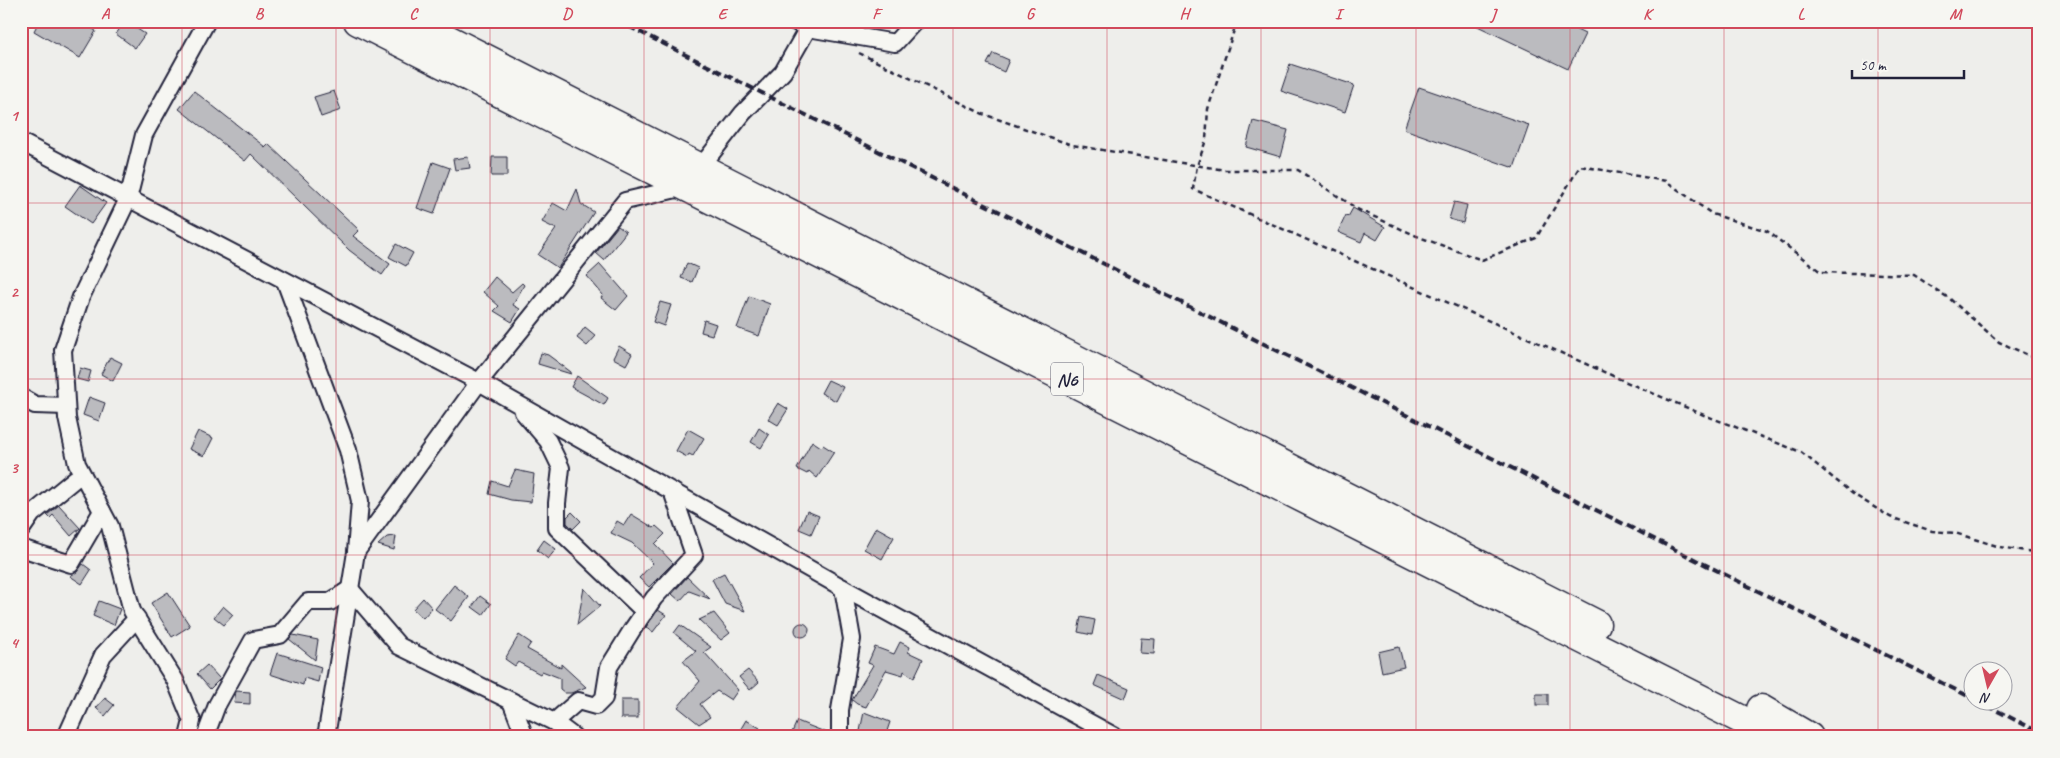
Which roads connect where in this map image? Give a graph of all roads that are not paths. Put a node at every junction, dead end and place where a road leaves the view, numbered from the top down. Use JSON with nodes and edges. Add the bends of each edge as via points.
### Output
{"nodes":[{"id":1,"x":207,"y":21,"type":"edge"},
{"id":2,"x":358,"y":21,"type":"edge"},
{"id":3,"x":412,"y":21,"type":"edge"},
{"id":4,"x":915,"y":21,"type":"edge"},
{"id":5,"x":801,"y":25,"type":"edge"},
{"id":6,"x":21,"y":142,"type":"edge"},
{"id":7,"x":693,"y":178,"type":"junction"},
{"id":8,"x":128,"y":199,"type":"junction"},
{"id":9,"x":285,"y":281,"type":"junction"},
{"id":10,"x":479,"y":382,"type":"junction"},
{"id":11,"x":22,"y":398,"type":"edge"},
{"id":12,"x":514,"y":402,"type":"junction"},
{"id":13,"x":66,"y":406,"type":"junction"},
{"id":14,"x":83,"y":476,"type":"junction"},
{"id":15,"x":672,"y":491,"type":"junction"},
{"id":16,"x":102,"y":511,"type":"junction"},
{"id":17,"x":21,"y":530,"type":"edge"},
{"id":18,"x":21,"y":548,"type":"edge"},
{"id":19,"x":356,"y":552,"type":"junction"},
{"id":20,"x":843,"y":588,"type":"junction"},
{"id":21,"x":350,"y":590,"type":"junction"},
{"id":22,"x":644,"y":612,"type":"junction"},
{"id":23,"x":137,"y":618,"type":"junction"},
{"id":24,"x":511,"y":701,"type":"junction"},
{"id":25,"x":554,"y":722,"type":"junction"},
{"id":26,"x":66,"y":737,"type":"edge"},
{"id":27,"x":188,"y":737,"type":"edge"},
{"id":28,"x":205,"y":737,"type":"edge"},
{"id":29,"x":326,"y":737,"type":"edge"},
{"id":30,"x":525,"y":737,"type":"edge"},
{"id":31,"x":574,"y":737,"type":"edge"},
{"id":32,"x":840,"y":737,"type":"edge"},
{"id":33,"x":1116,"y":737,"type":"edge"},
{"id":34,"x":1776,"y":737,"type":"edge"},
{"id":35,"x":1809,"y":737,"type":"edge"}],
"edges":[{"from":1,"to":8,"type":"street","via":[[144,135]]},
{"from":2,"to":7,"type":"highway","number":"N6"},
{"from":3,"to":7,"type":"highway","number":"N6"},
{"from":4,"to":5,"type":"street","via":[[895,43]]},
{"from":5,"to":7,"type":"street","via":[[783,72],[743,113]]},
{"from":6,"to":8,"type":"street"},
{"from":7,"to":10,"type":"street","via":[[625,201]]},
{"from":7,"to":34,"type":"highway","number":"N6"},
{"from":7,"to":35,"type":"highway","number":"N6","via":[[1765,711]]},
{"from":8,"to":9,"type":"street"},
{"from":8,"to":13,"type":"street","via":[[81,296],[63,350]]},
{"from":9,"to":10,"type":"street"},
{"from":9,"to":19,"type":"street","via":[[348,450],[360,502]]},
{"from":10,"to":12,"type":"street"},
{"from":10,"to":19,"type":"street"},
{"from":11,"to":13,"type":"street","via":[[35,405]]},
{"from":12,"to":15,"type":"street"},
{"from":12,"to":22,"type":"street","via":[[548,441],[561,468],[557,528]]},
{"from":13,"to":14,"type":"street","via":[[77,464]]},
{"from":14,"to":16,"type":"street"},
{"from":14,"to":17,"type":"street","via":[[32,514]]},
{"from":15,"to":20,"type":"street"},
{"from":15,"to":22,"type":"street","via":[[694,555]]},
{"from":16,"to":18,"type":"street","via":[[71,564]]},
{"from":16,"to":23,"type":"street","via":[[110,526],[132,611]]},
{"from":19,"to":21,"type":"street"},
{"from":20,"to":32,"type":"street","via":[[852,638],[840,710]]},
{"from":20,"to":33,"type":"street"},
{"from":21,"to":24,"type":"street","via":[[399,646]]},
{"from":21,"to":28,"type":"street","via":[[330,602],[308,602],[280,635],[253,640],[217,705]]},
{"from":21,"to":29,"type":"street"},
{"from":22,"to":25,"type":"street","via":[[609,667],[604,698],[596,706],[578,701]]},
{"from":23,"to":26,"type":"street","via":[[103,655]]},
{"from":23,"to":27,"type":"street","via":[[175,680],[192,721]]},
{"from":24,"to":25,"type":"street"},
{"from":24,"to":30,"type":"street"},
{"from":25,"to":31,"type":"street"}]}
